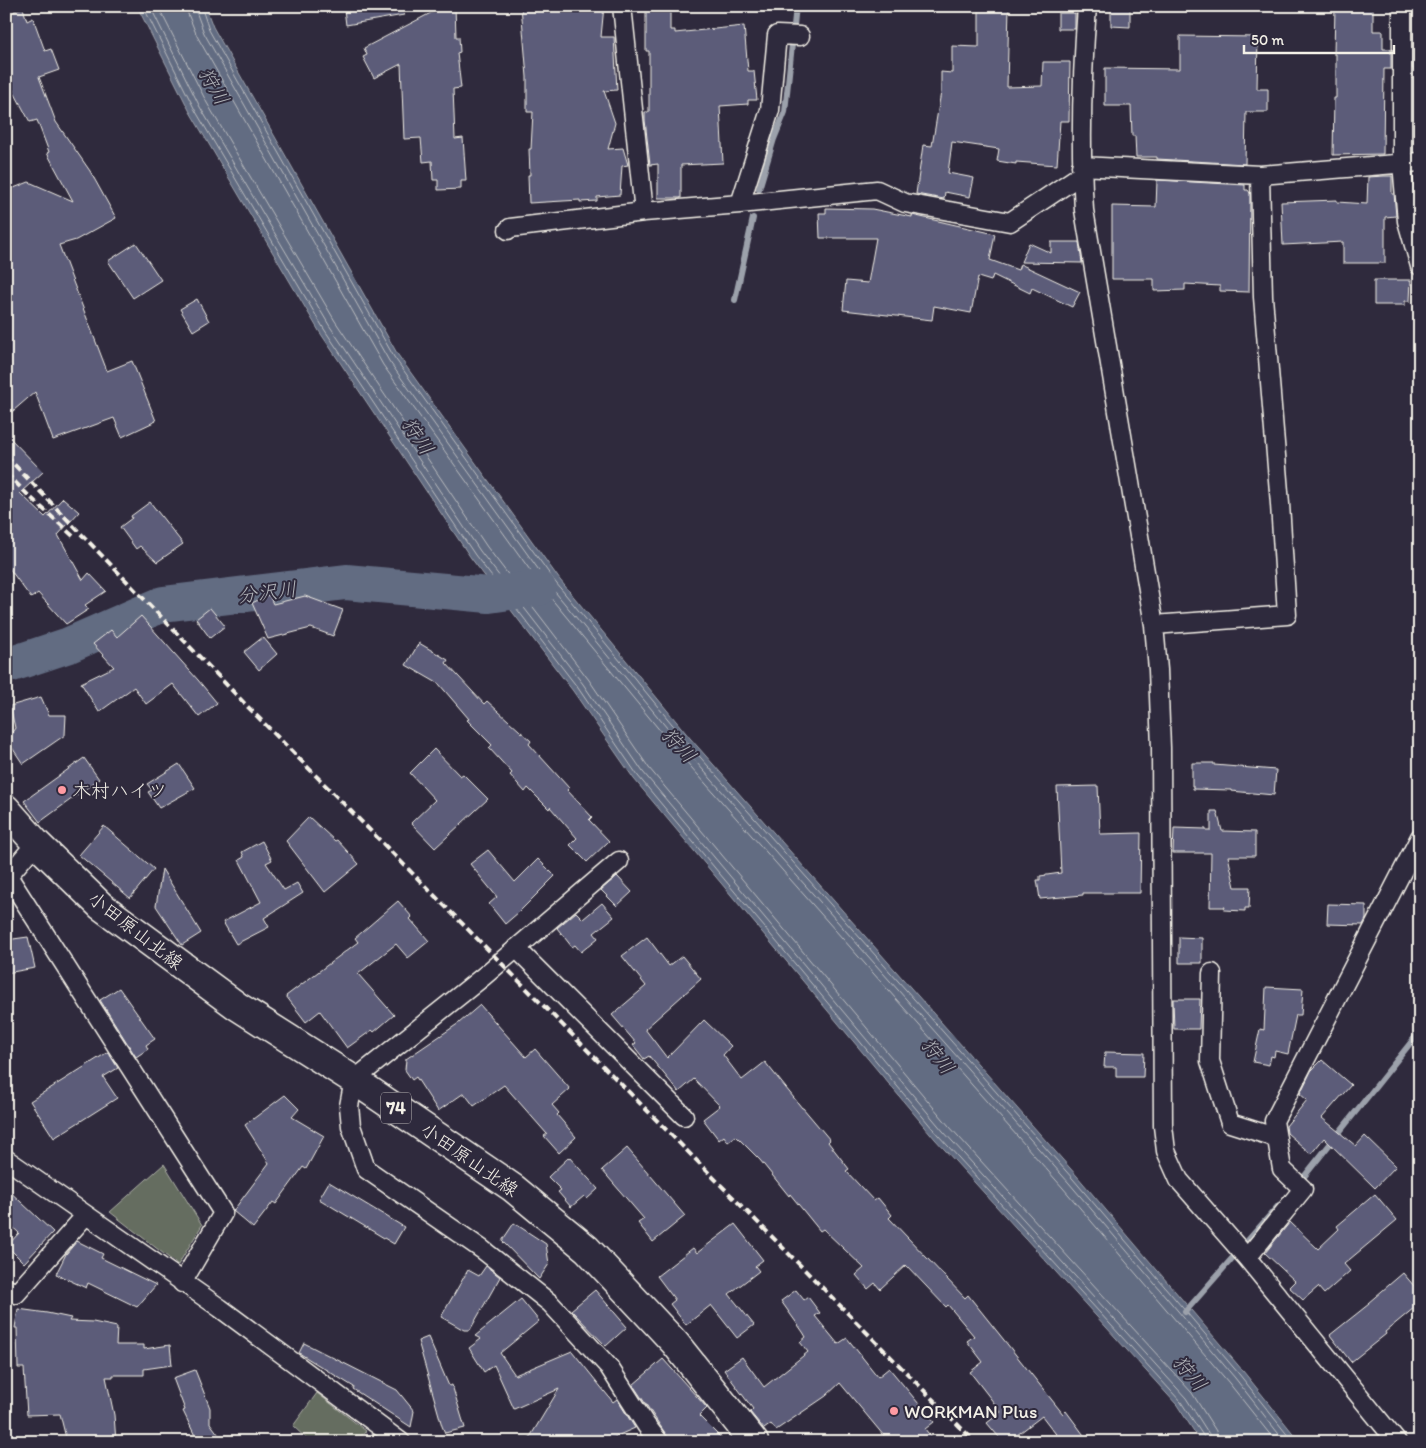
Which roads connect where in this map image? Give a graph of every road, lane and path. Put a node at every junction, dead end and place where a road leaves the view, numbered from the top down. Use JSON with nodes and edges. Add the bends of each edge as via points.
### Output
{"nodes":[{"id":1,"x":622,"y":6,"type":"edge"},
{"id":2,"x":1087,"y":6,"type":"edge"},
{"id":3,"x":1402,"y":6,"type":"edge"},
{"id":4,"x":791,"y":36,"type":"dead end"},
{"id":5,"x":1411,"y":163,"type":"edge"},
{"id":6,"x":1082,"y":170,"type":"junction"},
{"id":7,"x":1260,"y":175,"type":"junction"},
{"id":8,"x":740,"y":204,"type":"junction"},
{"id":9,"x":644,"y":212,"type":"junction"},
{"id":10,"x":508,"y":230,"type":"dead end"},
{"id":11,"x":1420,"y":266,"type":"edge"},
{"id":12,"x":1154,"y":625,"type":"junction"},
{"id":13,"x":6,"y":809,"type":"edge"},
{"id":14,"x":1420,"y":837,"type":"edge"},
{"id":15,"x":36,"y":843,"type":"junction"},
{"id":16,"x":619,"y":861,"type":"dead end"},
{"id":17,"x":516,"y":948,"type":"junction"},
{"id":18,"x":1212,"y":973,"type":"dead end"},
{"id":19,"x":354,"y":1080,"type":"junction"},
{"id":20,"x":684,"y":1116,"type":"dead end"},
{"id":21,"x":1277,"y":1138,"type":"junction"},
{"id":22,"x":6,"y":1159,"type":"edge"},
{"id":23,"x":85,"y":1216,"type":"junction"},
{"id":24,"x":1247,"y":1258,"type":"junction"},
{"id":25,"x":182,"y":1282,"type":"junction"},
{"id":26,"x":6,"y":1288,"type":"edge"},
{"id":27,"x":402,"y":1442,"type":"edge"},
{"id":28,"x":659,"y":1442,"type":"edge"},
{"id":29,"x":754,"y":1442,"type":"edge"},
{"id":30,"x":1397,"y":1442,"type":"edge"}],
"edges":[{"from":1,"to":9,"type":"street"},
{"from":2,"to":6,"type":"street"},
{"from":3,"to":5,"type":"street"},
{"from":4,"to":8,"type":"street","via":[[777,35],[770,110]]},
{"from":5,"to":7,"type":"street"},
{"from":5,"to":11,"type":"street","via":[[1407,222]]},
{"from":6,"to":7,"type":"street"},
{"from":6,"to":8,"type":"street","via":[[1010,222],[905,203],[877,190]]},
{"from":6,"to":12,"type":"street","via":[[1084,210]]},
{"from":7,"to":12,"type":"street","via":[[1263,297],[1286,615]]},
{"from":8,"to":9,"type":"street"},
{"from":9,"to":10,"type":"street"},
{"from":12,"to":24,"type":"street","via":[[1161,748],[1162,1117],[1166,1151],[1179,1180]]},
{"from":13,"to":15,"type":"main road","name":"小田原山北線","number":"74"},
{"from":14,"to":21,"type":"street","via":[[1274,1121]]},
{"from":15,"to":19,"type":"main road","name":"小田原山北線","number":"74","via":[[101,906],[237,1006]]},
{"from":15,"to":25,"type":"street","via":[[8,876],[223,1213]]},
{"from":16,"to":17,"type":"street"},
{"from":17,"to":19,"type":"street"},
{"from":17,"to":20,"type":"street"},
{"from":18,"to":21,"type":"street","via":[[1210,1062],[1230,1123]]},
{"from":19,"to":28,"type":"street","via":[[349,1106],[351,1126],[366,1169],[483,1250],[550,1303],[608,1367]]},
{"from":19,"to":29,"type":"main road","name":"小田原山北線","number":"74","via":[[513,1188],[587,1250],[675,1343]]},
{"from":21,"to":24,"type":"street","via":[[1282,1169],[1303,1189]]},
{"from":22,"to":23,"type":"street"},
{"from":23,"to":25,"type":"street"},
{"from":23,"to":26,"type":"street","via":[[16,1294]]},
{"from":24,"to":30,"type":"street"},
{"from":25,"to":27,"type":"street"}]}
